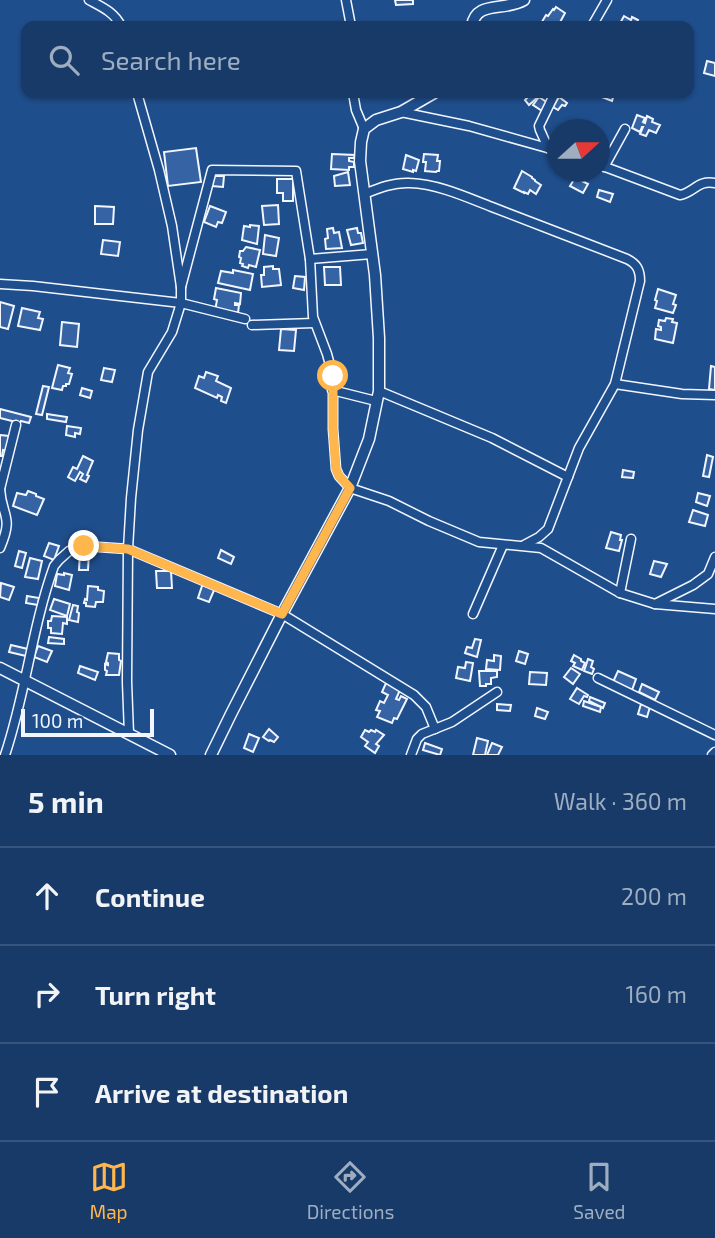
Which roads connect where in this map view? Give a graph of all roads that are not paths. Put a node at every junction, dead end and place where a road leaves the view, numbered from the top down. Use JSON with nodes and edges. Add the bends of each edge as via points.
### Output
{"nodes":[{"id":1,"x":89,"y":0,"type":"edge"},
{"id":2,"x":346,"y":0,"type":"edge"},
{"id":3,"x":524,"y":0,"type":"edge"},
{"id":4,"x":607,"y":0,"type":"edge"},
{"id":5,"x":117,"y":21,"type":"edge"},
{"id":6,"x":350,"y":21,"type":"edge"},
{"id":7,"x":473,"y":21,"type":"edge"},
{"id":8,"x":595,"y":21,"type":"edge"},
{"id":9,"x":138,"y":98,"type":"edge"},
{"id":10,"x":354,"y":98,"type":"edge"},
{"id":11,"x":425,"y":98,"type":"edge"},
{"id":12,"x":552,"y":98,"type":"edge"},
{"id":13,"x":401,"y":112,"type":"junction"},
{"id":14,"x":364,"y":129,"type":"junction"},
{"id":15,"x":625,"y":129,"type":"dead end"},
{"id":16,"x":547,"y":140,"type":"edge"},
{"id":17,"x":547,"y":147,"type":"edge"},
{"id":18,"x":610,"y":153,"type":"edge"},
{"id":19,"x":610,"y":169,"type":"edge"},
{"id":20,"x":715,"y":183,"type":"edge"},
{"id":21,"x":364,"y":194,"type":"junction"},
{"id":22,"x":372,"y":254,"type":"junction"},
{"id":23,"x":310,"y":258,"type":"junction"},
{"id":24,"x":0,"y":284,"type":"edge"},
{"id":25,"x":181,"y":287,"type":"junction"},
{"id":26,"x":181,"y":303,"type":"junction"},
{"id":27,"x":314,"y":323,"type":"junction"},
{"id":28,"x":615,"y":384,"type":"junction"},
{"id":29,"x":332,"y":390,"type":"junction"},
{"id":30,"x":715,"y":395,"type":"edge"},
{"id":31,"x":377,"y":396,"type":"junction"},
{"id":32,"x":16,"y":425,"type":"dead end"},
{"id":33,"x":568,"y":477,"type":"junction"},
{"id":34,"x":350,"y":488,"type":"junction"},
{"id":35,"x":0,"y":489,"type":"edge"},
{"id":36,"x":4,"y":522,"type":"edge"},
{"id":37,"x":631,"y":539,"type":"dead end"},
{"id":38,"x":503,"y":545,"type":"junction"},
{"id":39,"x":524,"y":545,"type":"junction"},
{"id":40,"x":0,"y":548,"type":"edge"},
{"id":41,"x":128,"y":549,"type":"junction"},
{"id":42,"x":715,"y":557,"type":"edge"},
{"id":43,"x":620,"y":593,"type":"junction"},
{"id":44,"x":655,"y":604,"type":"junction"},
{"id":45,"x":715,"y":609,"type":"edge"},
{"id":46,"x":282,"y":614,"type":"junction"},
{"id":47,"x":473,"y":614,"type":"dead end"},
{"id":48,"x":0,"y":668,"type":"edge"},
{"id":49,"x":598,"y":678,"type":"dead end"},
{"id":50,"x":24,"y":680,"type":"junction"},
{"id":51,"x":497,"y":692,"type":"dead end"},
{"id":52,"x":435,"y":729,"type":"junction"},
{"id":53,"x":130,"y":734,"type":"junction"},
{"id":54,"x":715,"y":735,"type":"edge"},
{"id":55,"x":5,"y":755,"type":"edge"},
{"id":56,"x":170,"y":755,"type":"edge"},
{"id":57,"x":211,"y":755,"type":"edge"},
{"id":58,"x":411,"y":755,"type":"edge"}],
"edges":[{"from":1,"to":5,"type":"street"},
{"from":2,"to":6,"type":"street"},
{"from":3,"to":7,"type":"street","via":[[485,5],[476,10]]},
{"from":4,"to":8,"type":"street"},
{"from":9,"to":25,"type":"street","via":[[169,214]]},
{"from":10,"to":14,"type":"street"},
{"from":11,"to":13,"type":"street"},
{"from":12,"to":16,"type":"street","via":[[539,125]]},
{"from":13,"to":14,"type":"street"},
{"from":13,"to":17,"type":"street"},
{"from":14,"to":21,"type":"street","via":[[360,161]]},
{"from":15,"to":18,"type":"street"},
{"from":19,"to":20,"type":"street","via":[[680,195],[703,183]]},
{"from":21,"to":22,"type":"street"},
{"from":21,"to":28,"type":"street","via":[[396,184],[430,186],[633,262],[640,281]]},
{"from":22,"to":23,"type":"street"},
{"from":22,"to":31,"type":"street"},
{"from":23,"to":25,"type":"street","via":[[296,171],[212,170]]},
{"from":23,"to":27,"type":"street"},
{"from":24,"to":26,"type":"street"},
{"from":25,"to":26,"type":"street"},
{"from":26,"to":27,"type":"street","via":[[248,322]]},
{"from":26,"to":41,"type":"street","via":[[144,388]]},
{"from":27,"to":29,"type":"street","via":[[330,363]]},
{"from":28,"to":30,"type":"street"},
{"from":28,"to":33,"type":"street","via":[[579,447]]},
{"from":29,"to":31,"type":"street"},
{"from":29,"to":34,"type":"street","via":[[336,469]]},
{"from":31,"to":33,"type":"street","via":[[492,438]]},
{"from":31,"to":34,"type":"street","via":[[369,439]]},
{"from":32,"to":35,"type":"street"},
{"from":33,"to":39,"type":"street","via":[[548,529]]},
{"from":34,"to":38,"type":"street","via":[[464,537]]},
{"from":34,"to":46,"type":"street"},
{"from":35,"to":36,"type":"street"},
{"from":36,"to":40,"type":"street","via":[[7,533]]},
{"from":37,"to":43,"type":"street"},
{"from":38,"to":39,"type":"street"},
{"from":38,"to":47,"type":"street"},
{"from":39,"to":43,"type":"street","via":[[541,548]]},
{"from":41,"to":46,"type":"street"},
{"from":41,"to":50,"type":"street","via":[[84,546],[63,555],[54,566]]},
{"from":41,"to":53,"type":"street"},
{"from":42,"to":44,"type":"street","via":[[708,574]]},
{"from":43,"to":44,"type":"street"},
{"from":44,"to":45,"type":"street"},
{"from":46,"to":52,"type":"street","via":[[421,700]]},
{"from":46,"to":57,"type":"street"},
{"from":48,"to":50,"type":"street"},
{"from":49,"to":54,"type":"street"},
{"from":50,"to":53,"type":"street"},
{"from":50,"to":55,"type":"street"},
{"from":51,"to":52,"type":"street"},
{"from":52,"to":58,"type":"street","via":[[417,739]]},
{"from":53,"to":56,"type":"street"}]}
